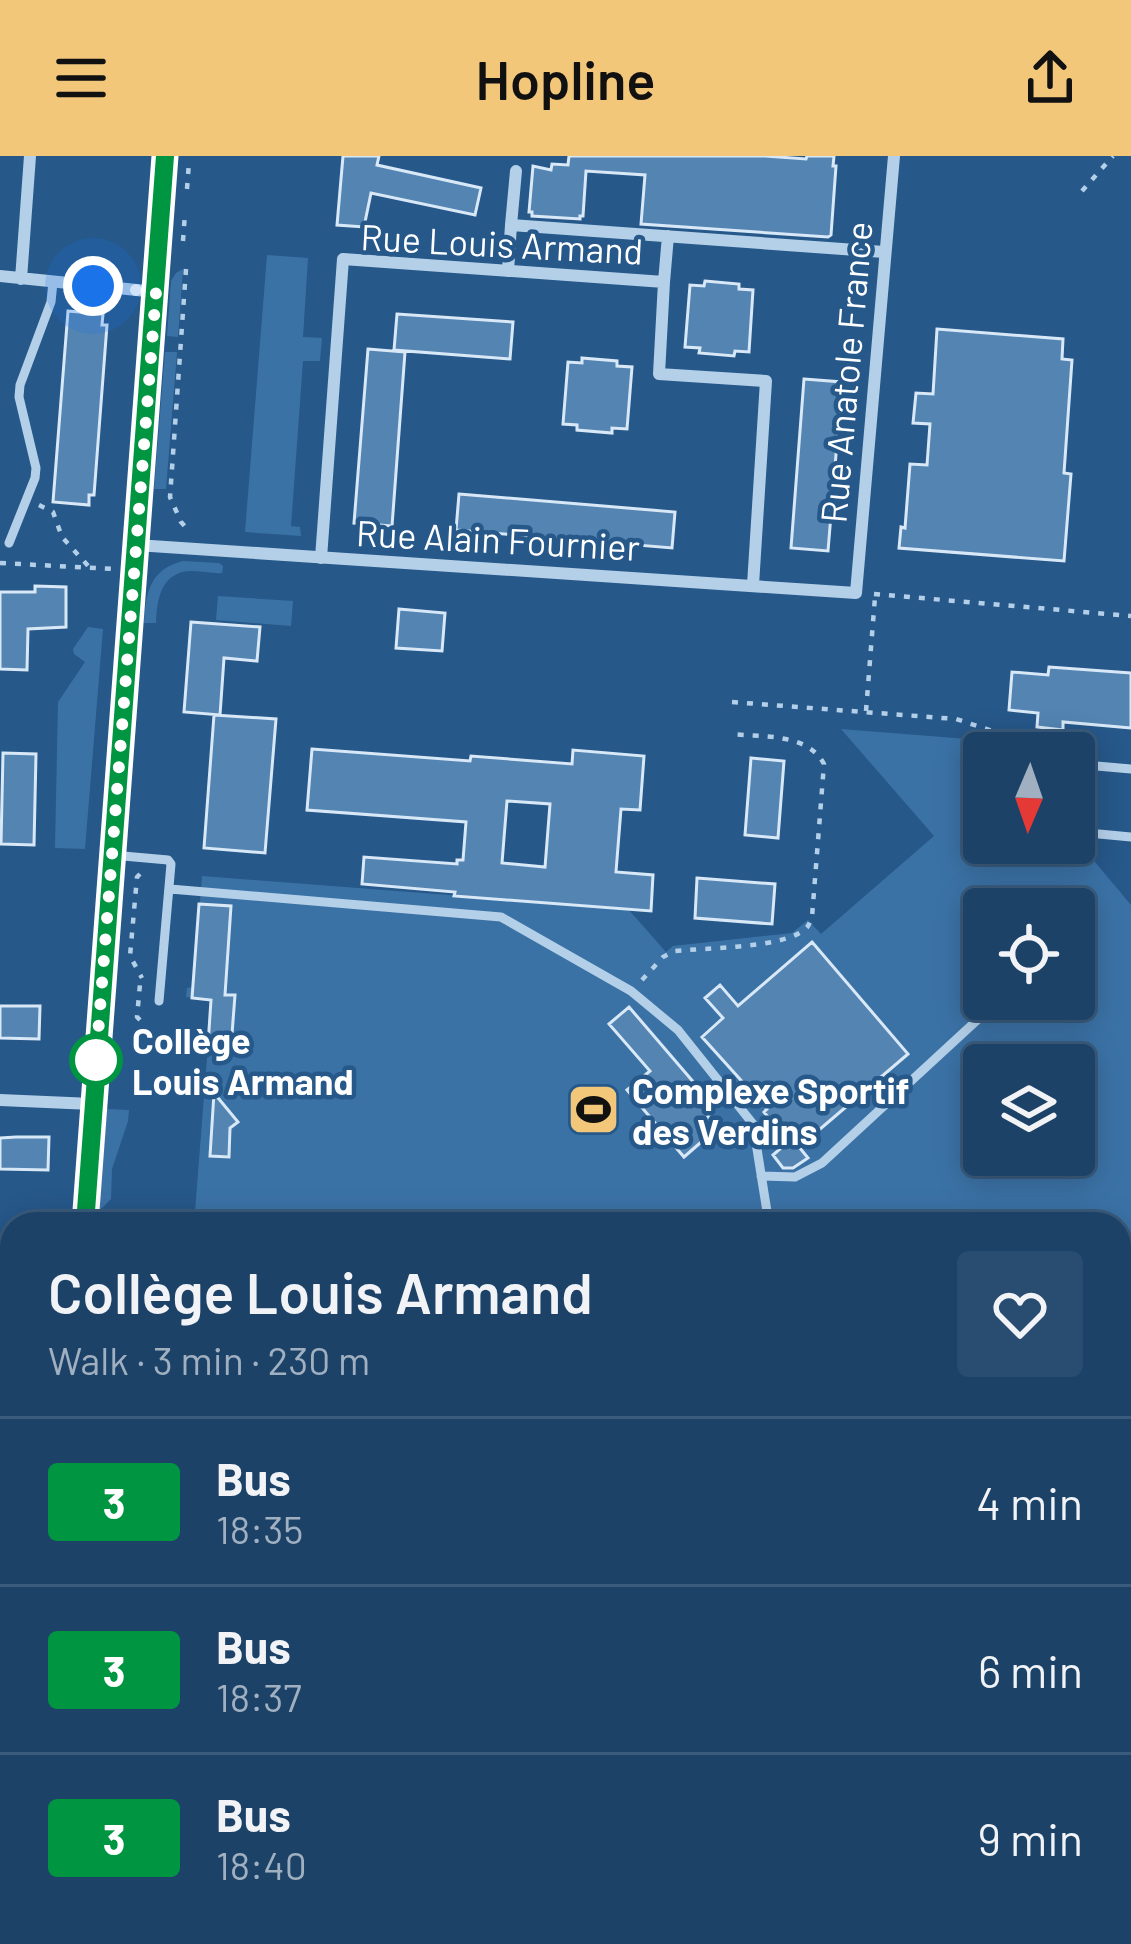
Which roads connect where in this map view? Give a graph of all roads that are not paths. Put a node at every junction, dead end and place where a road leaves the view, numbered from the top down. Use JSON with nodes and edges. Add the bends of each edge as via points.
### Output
{"nodes":[{"id":1,"x":30,"y":156,"type":"edge"},
{"id":2,"x":165,"y":156,"type":"edge"},
{"id":3,"x":893,"y":156,"type":"edge"},
{"id":4,"x":516,"y":170,"type":"dead end"},
{"id":5,"x":512,"y":225,"type":"junction"},
{"id":6,"x":668,"y":236,"type":"junction"},
{"id":7,"x":884,"y":252,"type":"junction"},
{"id":8,"x":508,"y":271,"type":"junction"},
{"id":9,"x":0,"y":276,"type":"edge"},
{"id":10,"x":21,"y":278,"type":"junction"},
{"id":11,"x":53,"y":282,"type":"junction"},
{"id":12,"x":664,"y":282,"type":"junction"},
{"id":13,"x":156,"y":292,"type":"junction"},
{"id":14,"x":9,"y":543,"type":"dead end"},
{"id":15,"x":136,"y":545,"type":"junction"},
{"id":16,"x":321,"y":558,"type":"junction"},
{"id":17,"x":753,"y":585,"type":"junction"},
{"id":18,"x":856,"y":593,"type":"joint"},
{"id":19,"x":1095,"y":766,"type":"edge"},
{"id":20,"x":1131,"y":769,"type":"edge"},
{"id":21,"x":1099,"y":834,"type":"dead end"},
{"id":22,"x":1131,"y":837,"type":"edge"},
{"id":23,"x":112,"y":855,"type":"junction"},
{"id":24,"x":170,"y":889,"type":"junction"},
{"id":25,"x":159,"y":1001,"type":"dead end"},
{"id":26,"x":977,"y":1020,"type":"edge"},
{"id":27,"x":0,"y":1100,"type":"edge"},
{"id":28,"x":92,"y":1103,"type":"junction"},
{"id":29,"x":761,"y":1176,"type":"junction"},
{"id":30,"x":86,"y":1212,"type":"edge"},
{"id":31,"x":767,"y":1212,"type":"edge"}],
"edges":[{"from":1,"to":10,"type":"street"},
{"from":2,"to":13,"type":"street"},
{"from":3,"to":7,"type":"street","name":"Rue Anatole France"},
{"from":4,"to":5,"type":"street"},
{"from":5,"to":6,"type":"street"},
{"from":5,"to":8,"type":"street"},
{"from":6,"to":7,"type":"street"},
{"from":6,"to":12,"type":"street","name":"Rue Louis Armand"},
{"from":7,"to":18,"type":"street","name":"Rue Anatole France"},
{"from":8,"to":12,"type":"street","name":"Rue Louis Armand"},
{"from":8,"to":16,"type":"street","name":"Rue Louis Armand","via":[[343,259]]},
{"from":9,"to":10,"type":"street"},
{"from":10,"to":11,"type":"street"},
{"from":11,"to":13,"type":"street"},
{"from":11,"to":14,"type":"lane","via":[[20,385],[36,468]]},
{"from":12,"to":17,"type":"street","name":"Rue Louis Armand","via":[[659,374],[766,381]]},
{"from":13,"to":15,"type":"street"},
{"from":15,"to":16,"type":"street","name":"Rue Alain Fournier"},
{"from":15,"to":23,"type":"street"},
{"from":16,"to":17,"type":"street","name":"Rue Alain Fournier"},
{"from":17,"to":18,"type":"street","name":"Rue Alain Fournier"},
{"from":19,"to":20,"type":"lane"},
{"from":21,"to":22,"type":"lane"},
{"from":23,"to":24,"type":"lane","via":[[168,860]]},
{"from":23,"to":28,"type":"street"},
{"from":24,"to":25,"type":"lane"},
{"from":24,"to":29,"type":"lane","via":[[501,917],[631,991],[678,1030],[753,1124]]},
{"from":26,"to":29,"type":"lane","via":[[822,1163],[795,1177]]},
{"from":27,"to":28,"type":"street"},
{"from":28,"to":30,"type":"street"},
{"from":29,"to":31,"type":"lane"}]}
